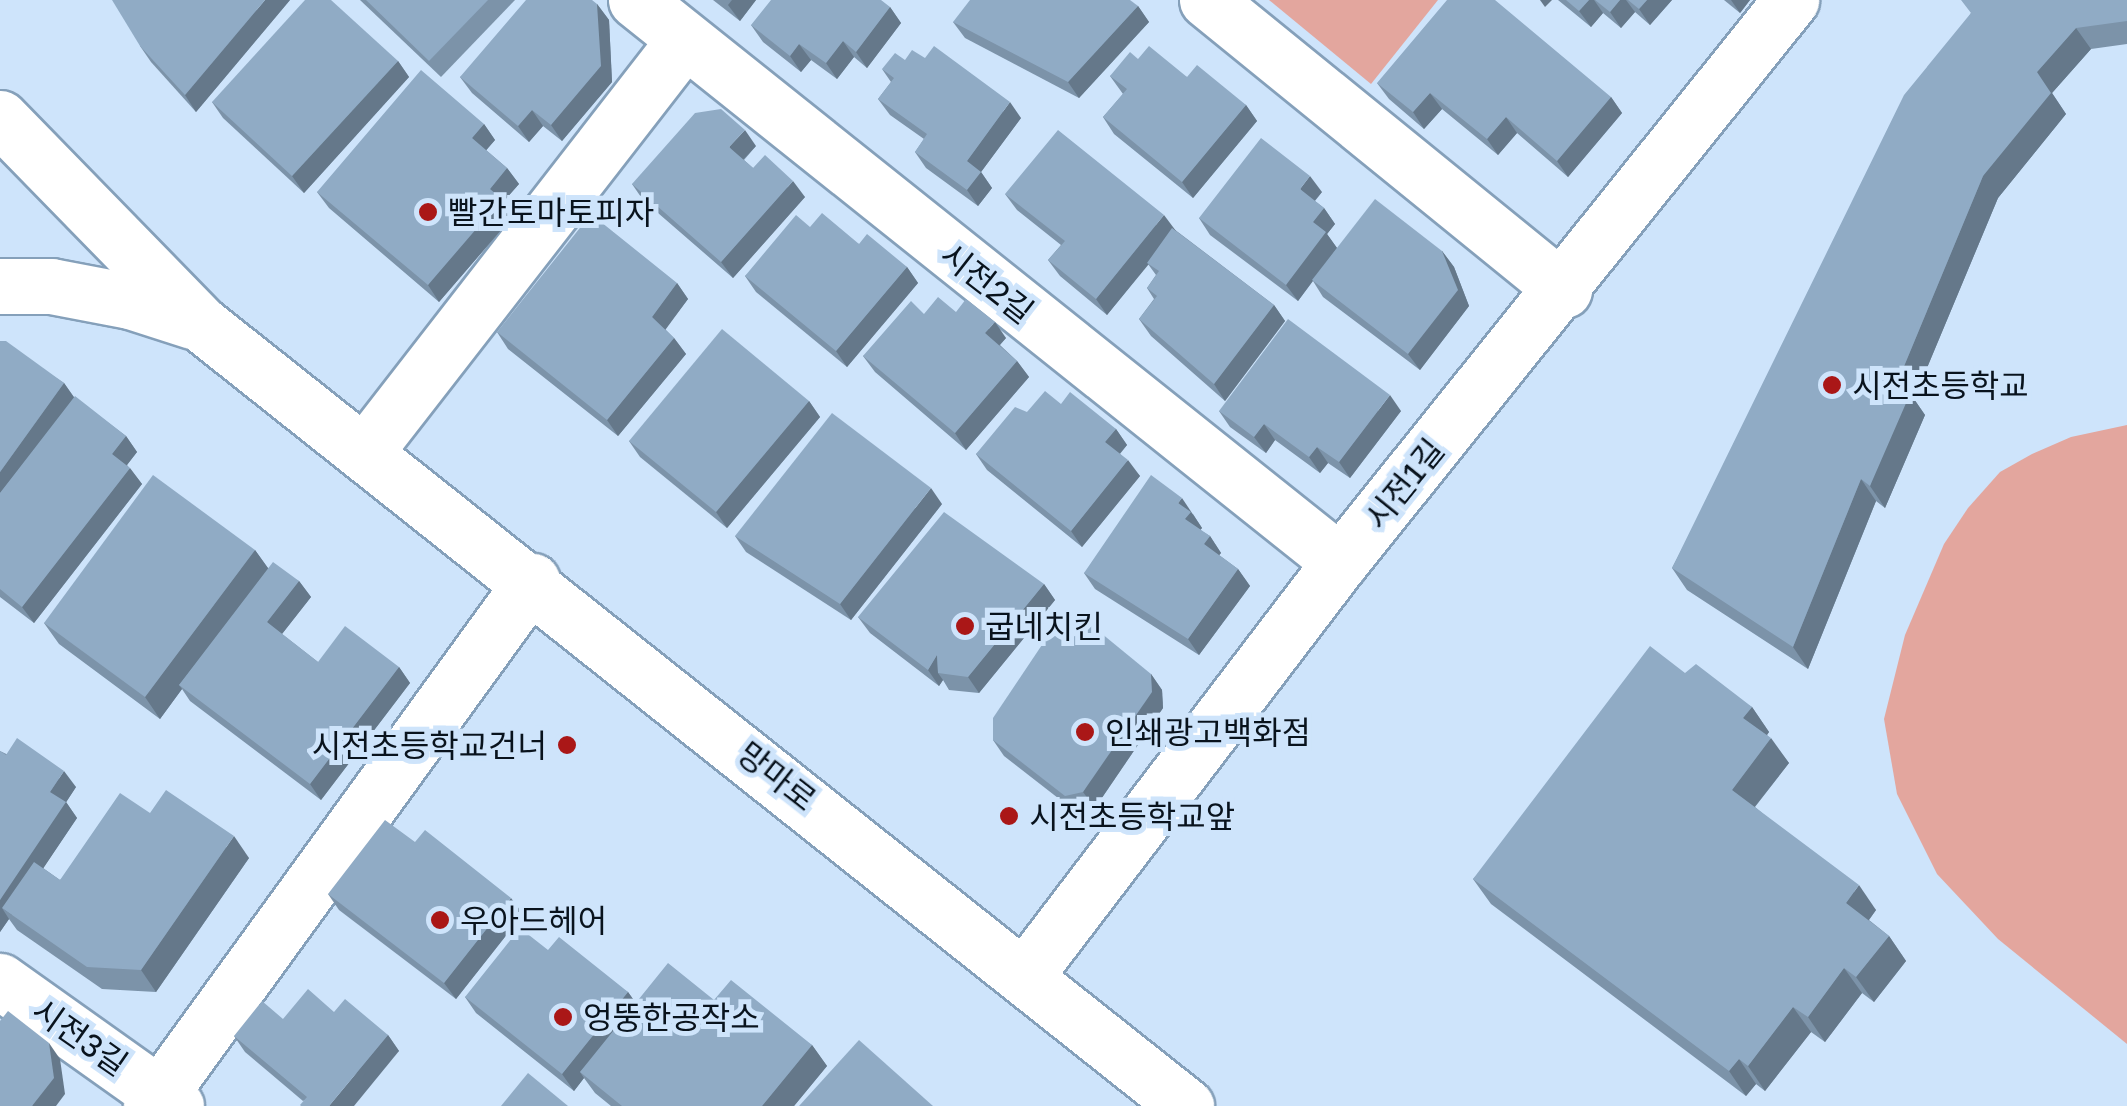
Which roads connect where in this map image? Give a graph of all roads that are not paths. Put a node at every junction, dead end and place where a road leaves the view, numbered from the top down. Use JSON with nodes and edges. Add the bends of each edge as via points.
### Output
{"nodes":[{"id":1,"x":636,"y":0,"type":"edge"},
{"id":2,"x":1207,"y":0,"type":"edge"},
{"id":3,"x":1791,"y":0,"type":"edge"},
{"id":4,"x":682,"y":42,"type":"junction"},
{"id":5,"x":0,"y":118,"type":"edge"},
{"id":6,"x":0,"y":286,"type":"edge"},
{"id":7,"x":1564,"y":290,"type":"junction"},
{"id":8,"x":201,"y":324,"type":"junction"},
{"id":9,"x":364,"y":453,"type":"junction"},
{"id":10,"x":1340,"y":562,"type":"junction"},
{"id":11,"x":532,"y":581,"type":"junction"},
{"id":12,"x":1026,"y":974,"type":"junction"},
{"id":13,"x":0,"y":981,"type":"edge"},
{"id":14,"x":163,"y":1102,"type":"edge"},
{"id":15,"x":1186,"y":1106,"type":"edge"}],
"edges":[{"from":1,"to":4,"type":"street","name":"시전2길"},
{"from":2,"to":7,"type":"street"},
{"from":3,"to":7,"type":"street","name":"시전1길"},
{"from":4,"to":9,"type":"street"},
{"from":4,"to":10,"type":"street","name":"시전2길"},
{"from":5,"to":8,"type":"street"},
{"from":6,"to":8,"type":"street","via":[[51,286]]},
{"from":7,"to":10,"type":"street","name":"시전1길"},
{"from":8,"to":9,"type":"street","name":"망마로"},
{"from":9,"to":11,"type":"street","name":"망마로"},
{"from":10,"to":12,"type":"street","name":"시전1길"},
{"from":11,"to":12,"type":"street","name":"망마로"},
{"from":11,"to":14,"type":"street"},
{"from":12,"to":15,"type":"street","name":"망마로"},
{"from":13,"to":14,"type":"street","name":"시전3길"}]}
